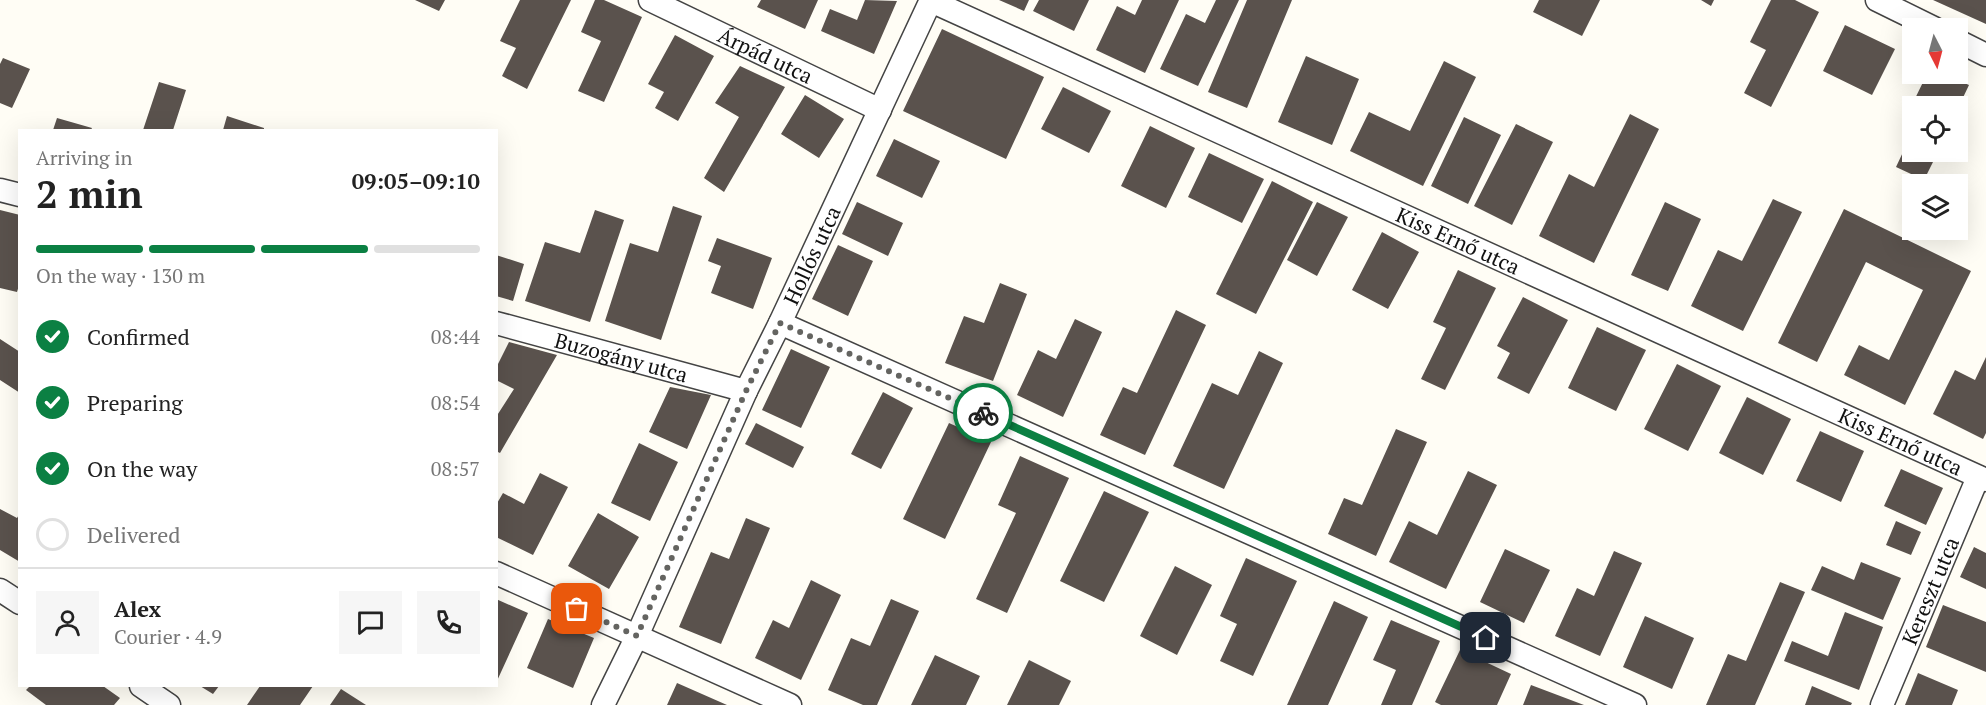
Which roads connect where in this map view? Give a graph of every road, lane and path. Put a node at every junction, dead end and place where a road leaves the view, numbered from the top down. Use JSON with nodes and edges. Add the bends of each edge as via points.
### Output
{"nodes":[{"id":1,"x":650,"y":0,"type":"edge"},
{"id":2,"x":1877,"y":0,"type":"edge"},
{"id":3,"x":931,"y":1,"type":"edge"},
{"id":4,"x":1914,"y":18,"type":"edge"},
{"id":5,"x":1968,"y":46,"type":"edge"},
{"id":6,"x":1986,"y":55,"type":"edge"},
{"id":7,"x":880,"y":110,"type":"junction"},
{"id":8,"x":0,"y":190,"type":"edge"},
{"id":9,"x":18,"y":194,"type":"edge"},
{"id":10,"x":780,"y":323,"type":"junction"},
{"id":11,"x":498,"y":324,"type":"edge"},
{"id":12,"x":746,"y":391,"type":"junction"},
{"id":13,"x":1982,"y":478,"type":"edge"},
{"id":14,"x":498,"y":574,"type":"edge"},
{"id":15,"x":0,"y":590,"type":"edge"},
{"id":16,"x":18,"y":602,"type":"edge"},
{"id":17,"x":637,"y":636,"type":"junction"},
{"id":18,"x":142,"y":687,"type":"edge"},
{"id":19,"x":169,"y":705,"type":"edge"},
{"id":20,"x":603,"y":705,"type":"edge"},
{"id":21,"x":790,"y":705,"type":"edge"},
{"id":22,"x":1635,"y":705,"type":"edge"},
{"id":23,"x":1882,"y":705,"type":"edge"}],
"edges":[{"from":1,"to":7,"type":"street","name":"Árpád utca"},
{"from":2,"to":4,"type":"street"},
{"from":3,"to":7,"type":"street","name":"Hollós utca"},
{"from":3,"to":13,"type":"street","name":"Kiss Ernő utca"},
{"from":5,"to":6,"type":"street"},
{"from":7,"to":10,"type":"street","name":"Hollós utca"},
{"from":8,"to":9,"type":"street"},
{"from":10,"to":12,"type":"street","name":"Hollós utca"},
{"from":10,"to":22,"type":"street"},
{"from":11,"to":12,"type":"street","name":"Buzogány utca"},
{"from":12,"to":17,"type":"street","name":"Hollós utca"},
{"from":13,"to":23,"type":"street","name":"Kereszt utca"},
{"from":14,"to":17,"type":"street"},
{"from":15,"to":16,"type":"street"},
{"from":17,"to":20,"type":"street","name":"Hollós utca"},
{"from":17,"to":21,"type":"street"},
{"from":18,"to":19,"type":"street"}]}
